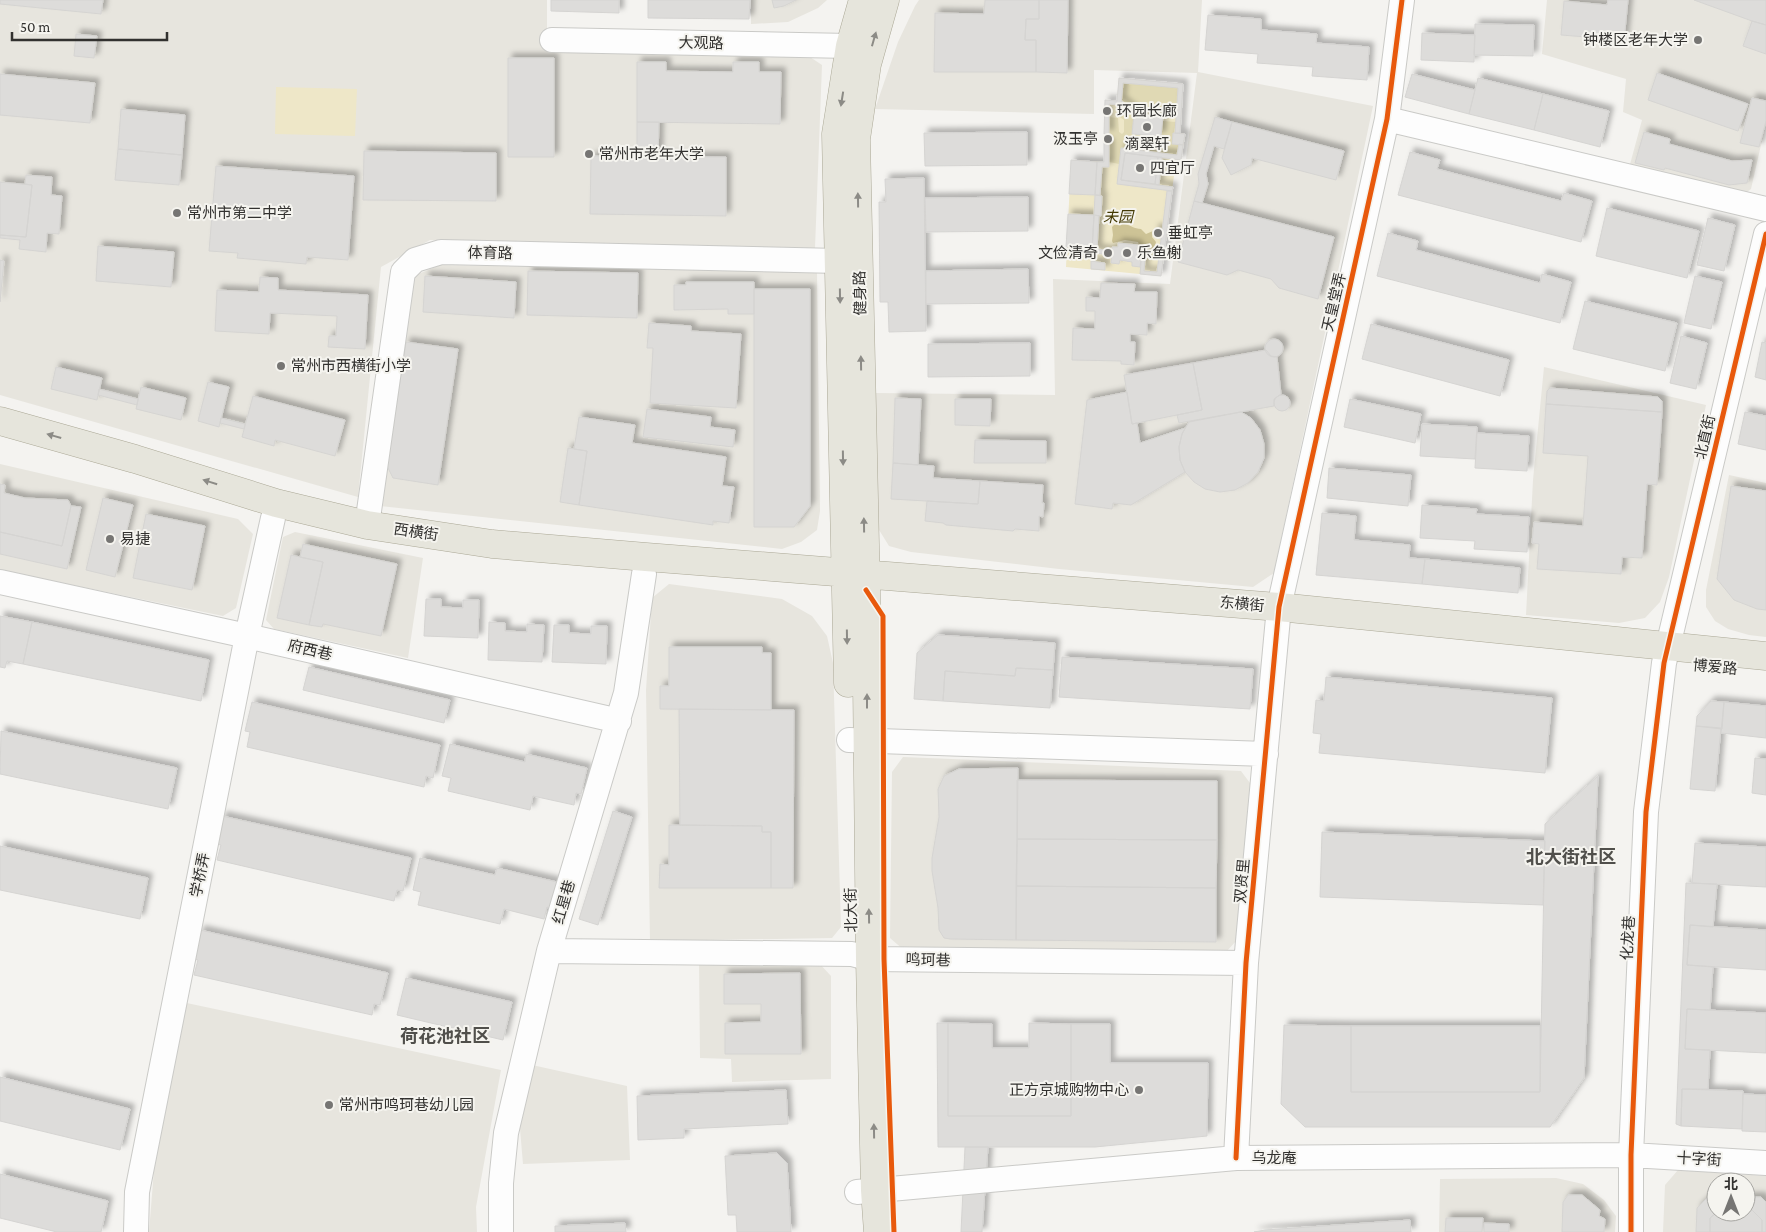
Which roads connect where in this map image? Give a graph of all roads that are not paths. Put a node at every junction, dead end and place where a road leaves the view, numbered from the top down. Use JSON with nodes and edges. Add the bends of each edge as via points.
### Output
{"nodes":[{"id":1,"x":863,"y":0,"type":"edge"},
{"id":2,"x":886,"y":0,"type":"edge"},
{"id":3,"x":1402,"y":0,"type":"edge"},
{"id":4,"x":552,"y":40,"type":"dead end"},
{"id":5,"x":850,"y":46,"type":"junction"},
{"id":6,"x":1388,"y":119,"type":"junction"},
{"id":7,"x":1766,"y":209,"type":"edge"},
{"id":8,"x":1766,"y":234,"type":"edge"},
{"id":9,"x":839,"y":261,"type":"junction"},
{"id":10,"x":0,"y":421,"type":"edge"},
{"id":11,"x":0,"y":441,"type":"edge"},
{"id":12,"x":273,"y":518,"type":"junction"},
{"id":13,"x":367,"y":525,"type":"junction"},
{"id":14,"x":644,"y":574,"type":"junction"},
{"id":15,"x":856,"y":581,"type":"junction"},
{"id":16,"x":0,"y":582,"type":"edge"},
{"id":17,"x":1278,"y":615,"type":"junction"},
{"id":18,"x":247,"y":636,"type":"junction"},
{"id":19,"x":1666,"y":654,"type":"junction"},
{"id":20,"x":1766,"y":656,"type":"edge"},
{"id":21,"x":1766,"y":672,"type":"edge"},
{"id":22,"x":619,"y":721,"type":"junction"},
{"id":23,"x":858,"y":740,"type":"junction"},
{"id":24,"x":1266,"y":754,"type":"junction"},
{"id":25,"x":550,"y":951,"type":"junction"},
{"id":26,"x":861,"y":957,"type":"junction"},
{"id":27,"x":1246,"y":963,"type":"junction"},
{"id":28,"x":1631,"y":1155,"type":"junction"},
{"id":29,"x":1236,"y":1158,"type":"junction"},
{"id":30,"x":1766,"y":1163,"type":"edge"},
{"id":31,"x":866,"y":1191,"type":"junction"},
{"id":32,"x":136,"y":1232,"type":"edge"},
{"id":33,"x":501,"y":1232,"type":"edge"},
{"id":34,"x":860,"y":1232,"type":"edge"},
{"id":35,"x":878,"y":1232,"type":"edge"},
{"id":36,"x":1631,"y":1232,"type":"edge"}],
"edges":[{"from":1,"to":5,"type":"main road","name":"健身路"},
{"from":15,"to":2,"type":"main road","name":"健身路","one_way":true,"via":[[856,139],[867,64]]},
{"from":3,"to":6,"type":"street","name":"天皇堂弄"},
{"from":4,"to":5,"type":"street","name":"大观路"},
{"from":5,"to":9,"type":"main road","name":"健身路","one_way":true,"via":[[836,134]]},
{"from":6,"to":7,"type":"street"},
{"from":6,"to":17,"type":"street","name":"天皇堂弄"},
{"from":8,"to":19,"type":"street","name":"北直街"},
{"from":9,"to":13,"type":"street","name":"体育路","via":[[440,252],[415,260],[403,272]]},
{"from":9,"to":15,"type":"main road","name":"健身路","one_way":true},
{"from":13,"to":10,"type":"main road","name":"西横街","one_way":true,"via":[[276,502]]},
{"from":11,"to":12,"type":"main road","name":"西横街"},
{"from":12,"to":14,"type":"main road","name":"西横街","via":[[364,539],[489,558]]},
{"from":12,"to":18,"type":"street","name":"学桥弄"},
{"from":13,"to":15,"type":"main road","name":"西横街","via":[[492,544]]},
{"from":14,"to":15,"type":"main road","name":"西横街"},
{"from":14,"to":22,"type":"street","name":"红星巷"},
{"from":15,"to":17,"type":"main road","name":"东横街"},
{"from":15,"to":23,"type":"main road","name":"北大街"},
{"from":16,"to":18,"type":"street","name":"府西巷"},
{"from":17,"to":19,"type":"main road","name":"东横街"},
{"from":17,"to":24,"type":"street","name":"双贤里"},
{"from":18,"to":22,"type":"street","name":"府西巷"},
{"from":18,"to":32,"type":"street","name":"学桥弄","via":[[137,1192]]},
{"from":19,"to":20,"type":"main road","name":"博爱路"},
{"from":19,"to":21,"type":"main road","name":"博爱路"},
{"from":19,"to":28,"type":"street","name":"化龙巷","via":[[1646,812]]},
{"from":22,"to":25,"type":"street","name":"红星巷"},
{"from":23,"to":24,"type":"street"},
{"from":23,"to":26,"type":"main road","name":"北大街"},
{"from":24,"to":27,"type":"street","name":"双贤里"},
{"from":25,"to":26,"type":"street","name":"鸣珂巷"},
{"from":25,"to":33,"type":"street","name":"红星巷","via":[[506,1133]]},
{"from":26,"to":27,"type":"street","name":"鸣珂巷"},
{"from":26,"to":31,"type":"main road","name":"北大街"},
{"from":27,"to":29,"type":"street","name":"双贤里"},
{"from":28,"to":29,"type":"street","name":"乌龙庵"},
{"from":28,"to":30,"type":"street","name":"十字街"},
{"from":28,"to":36,"type":"street","name":"化龙巷"},
{"from":29,"to":31,"type":"street","name":"乌龙庵"},
{"from":31,"to":34,"type":"main road","name":"北大街"},
{"from":31,"to":35,"type":"main road","name":"北大街"}]}
